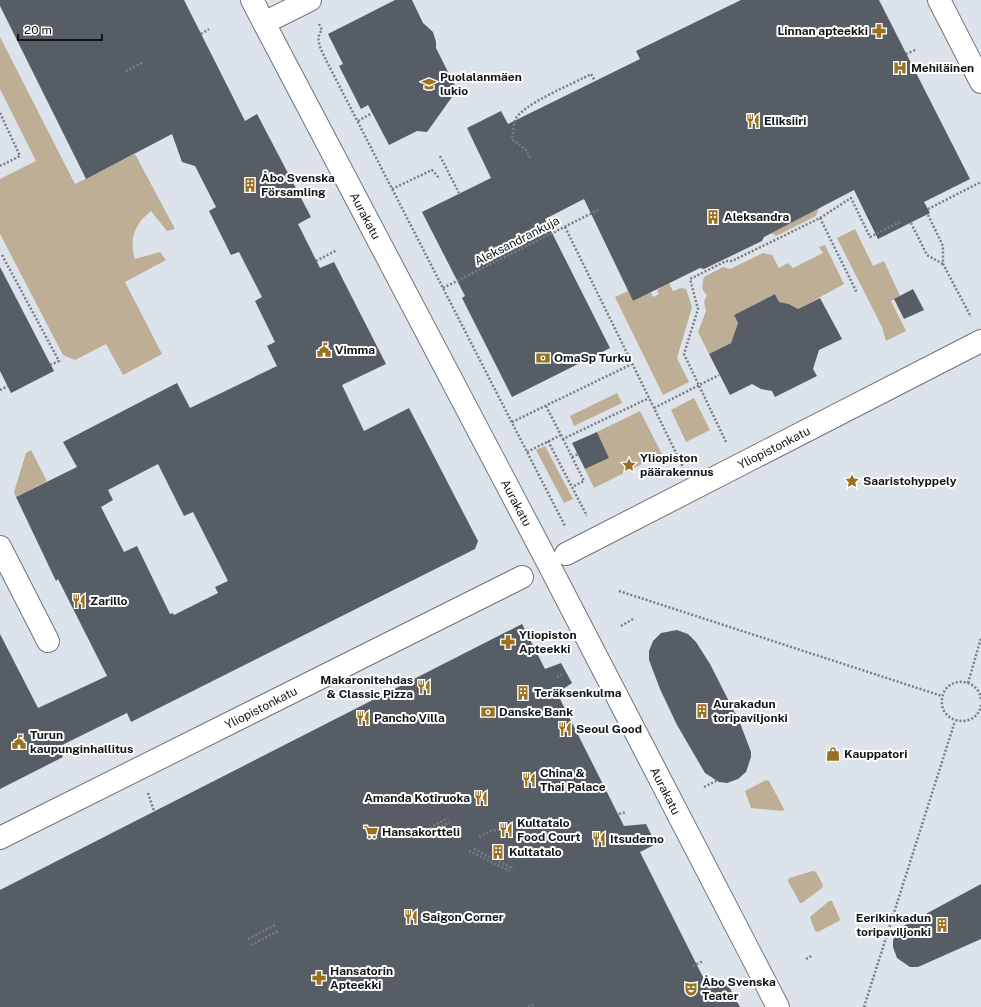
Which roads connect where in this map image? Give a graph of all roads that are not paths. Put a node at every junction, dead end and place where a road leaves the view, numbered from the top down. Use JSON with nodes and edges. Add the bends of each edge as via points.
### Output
{"nodes":[{"id":1,"x":252,"y":0,"type":"edge"},
{"id":2,"x":310,"y":0,"type":"edge"},
{"id":3,"x":939,"y":0,"type":"edge"},
{"id":4,"x":264,"y":23,"type":"junction"},
{"id":5,"x":981,"y":82,"type":"edge"},
{"id":6,"x":977,"y":332,"type":"edge"},
{"id":7,"x":0,"y":546,"type":"edge"},
{"id":8,"x":566,"y":554,"type":"dead end"},
{"id":9,"x":522,"y":577,"type":"dead end"},
{"id":10,"x":48,"y":641,"type":"dead end"},
{"id":11,"x":0,"y":838,"type":"edge"},
{"id":12,"x":778,"y":1007,"type":"edge"}],
"edges":[{"from":1,"to":4,"type":"street","name":"Aurakatu"},
{"from":2,"to":4,"type":"street"},
{"from":3,"to":5,"type":"street"},
{"from":4,"to":12,"type":"street","name":"Aurakatu"},
{"from":6,"to":8,"type":"street","name":"Yliopistonkatu","via":[[694,488]]},
{"from":7,"to":10,"type":"street"},
{"from":9,"to":11,"type":"street","name":"Yliopistonkatu"}]}
